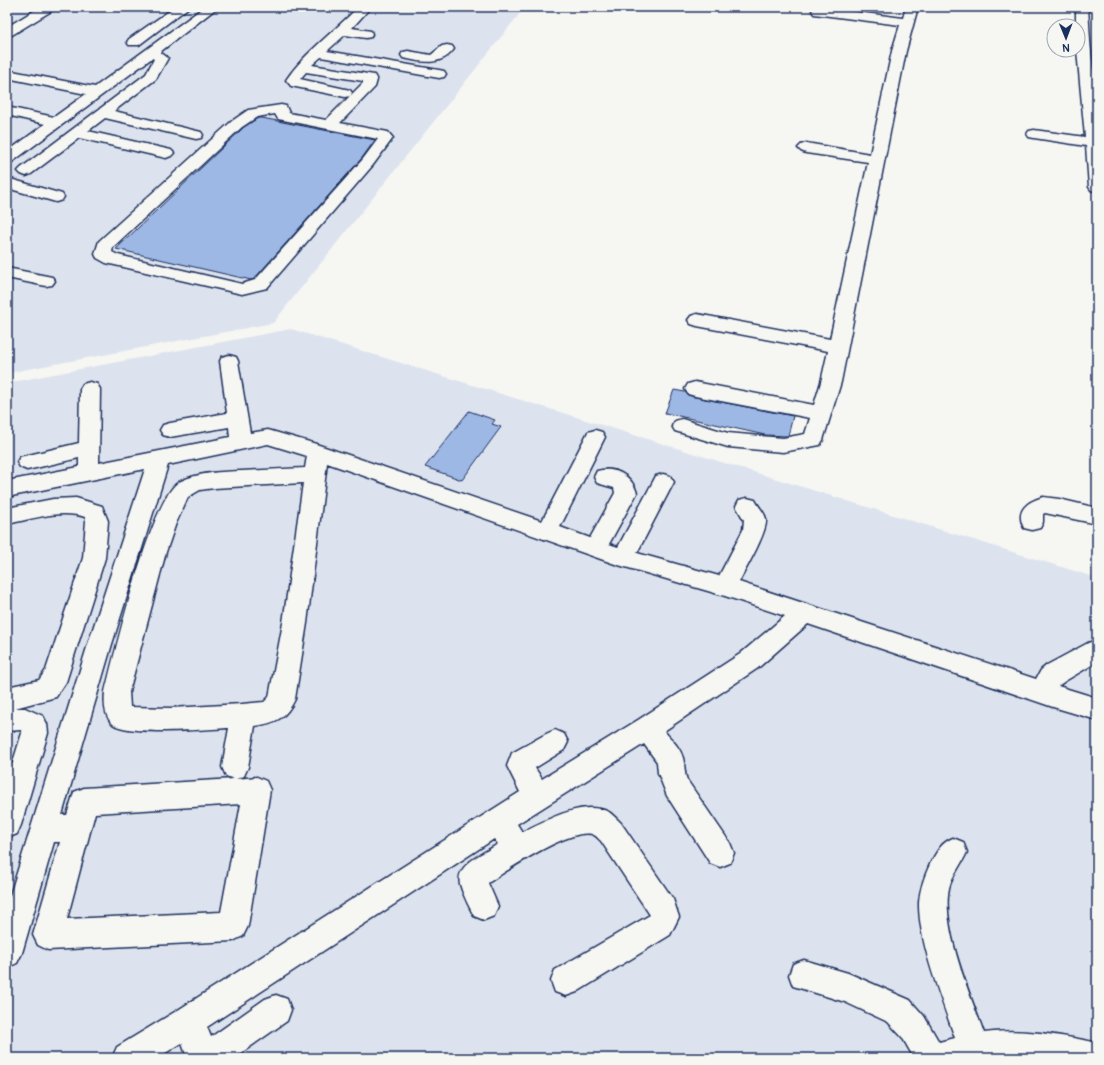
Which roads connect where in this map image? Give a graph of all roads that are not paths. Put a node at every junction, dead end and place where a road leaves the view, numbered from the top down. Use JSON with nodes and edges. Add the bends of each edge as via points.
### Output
{"nodes":[{"id":1,"x":49,"y":7,"type":"edge"},
{"id":2,"x":183,"y":7,"type":"edge"},
{"id":3,"x":212,"y":7,"type":"edge"},
{"id":4,"x":365,"y":7,"type":"edge"},
{"id":5,"x":1082,"y":7,"type":"edge"},
{"id":6,"x":818,"y":11,"type":"dead end"},
{"id":7,"x":910,"y":14,"type":"edge"},
{"id":8,"x":342,"y":31,"type":"junction"},
{"id":9,"x":7,"y":32,"type":"edge"},
{"id":10,"x":366,"y":34,"type":"dead end"},
{"id":11,"x":134,"y":42,"type":"dead end"},
{"id":12,"x":328,"y":43,"type":"junction"},
{"id":13,"x":427,"y":45,"type":"dead end"},
{"id":14,"x":447,"y":49,"type":"dead end"},
{"id":15,"x":379,"y":51,"type":"dead end"},
{"id":16,"x":152,"y":52,"type":"junction"},
{"id":17,"x":394,"y":53,"type":"dead end"},
{"id":18,"x":316,"y":54,"type":"junction"},
{"id":19,"x":416,"y":57,"type":"junction"},
{"id":20,"x":302,"y":66,"type":"junction"},
{"id":21,"x":7,"y":74,"type":"edge"},
{"id":22,"x":439,"y":74,"type":"dead end"},
{"id":23,"x":1092,"y":79,"type":"edge"},
{"id":24,"x":345,"y":93,"type":"dead end"},
{"id":25,"x":97,"y":94,"type":"junction"},
{"id":26,"x":289,"y":96,"type":"junction"},
{"id":27,"x":119,"y":100,"type":"junction"},
{"id":28,"x":7,"y":111,"type":"edge"},
{"id":29,"x":102,"y":113,"type":"junction"},
{"id":30,"x":57,"y":122,"type":"junction"},
{"id":31,"x":330,"y":125,"type":"junction"},
{"id":32,"x":1094,"y":127,"type":"edge"},
{"id":33,"x":76,"y":133,"type":"junction"},
{"id":34,"x":1034,"y":134,"type":"dead end"},
{"id":35,"x":196,"y":135,"type":"dead end"},
{"id":36,"x":806,"y":148,"type":"dead end"},
{"id":37,"x":1094,"y":149,"type":"edge"},
{"id":38,"x":166,"y":153,"type":"dead end"},
{"id":39,"x":9,"y":155,"type":"edge"},
{"id":40,"x":876,"y":158,"type":"junction"},
{"id":41,"x":26,"y":171,"type":"dead end"},
{"id":42,"x":7,"y":183,"type":"edge"},
{"id":43,"x":1097,"y":187,"type":"edge"},
{"id":44,"x":56,"y":197,"type":"dead end"},
{"id":45,"x":7,"y":273,"type":"edge"},
{"id":46,"x":46,"y":281,"type":"dead end"},
{"id":47,"x":697,"y":320,"type":"dead end"},
{"id":48,"x":838,"y":347,"type":"junction"},
{"id":49,"x":229,"y":361,"type":"dead end"},
{"id":50,"x":90,"y":389,"type":"dead end"},
{"id":51,"x":695,"y":389,"type":"dead end"},
{"id":52,"x":822,"y":413,"type":"junction"},
{"id":53,"x":238,"y":418,"type":"junction"},
{"id":54,"x":682,"y":426,"type":"dead end"},
{"id":55,"x":170,"y":430,"type":"dead end"},
{"id":56,"x":595,"y":437,"type":"dead end"},
{"id":57,"x":241,"y":442,"type":"junction"},
{"id":58,"x":89,"y":448,"type":"junction"},
{"id":59,"x":318,"y":452,"type":"junction"},
{"id":60,"x":159,"y":459,"type":"junction"},
{"id":61,"x":27,"y":462,"type":"dead end"},
{"id":62,"x":89,"y":473,"type":"junction"},
{"id":63,"x":315,"y":475,"type":"junction"},
{"id":64,"x":604,"y":477,"type":"dead end"},
{"id":65,"x":663,"y":482,"type":"dead end"},
{"id":66,"x":7,"y":489,"type":"edge"},
{"id":67,"x":747,"y":506,"type":"dead end"},
{"id":68,"x":7,"y":516,"type":"edge"},
{"id":69,"x":1097,"y":516,"type":"edge"},
{"id":70,"x":1032,"y":522,"type":"dead end"},
{"id":71,"x":547,"y":532,"type":"junction"},
{"id":72,"x":595,"y":548,"type":"junction"},
{"id":73,"x":623,"y":558,"type":"junction"},
{"id":74,"x":725,"y":587,"type":"junction"},
{"id":75,"x":804,"y":614,"type":"junction"},
{"id":76,"x":1097,"y":650,"type":"edge"},
{"id":77,"x":1048,"y":694,"type":"junction"},
{"id":78,"x":7,"y":698,"type":"edge"},
{"id":79,"x":1097,"y":708,"type":"edge"},
{"id":80,"x":244,"y":716,"type":"junction"},
{"id":81,"x":7,"y":720,"type":"edge"},
{"id":82,"x":647,"y":728,"type":"junction"},
{"id":83,"x":555,"y":742,"type":"dead end"},
{"id":84,"x":235,"y":767,"type":"dead end"},
{"id":85,"x":537,"y":796,"type":"junction"},
{"id":86,"x":498,"y":821,"type":"junction"},
{"id":87,"x":7,"y":825,"type":"edge"},
{"id":88,"x":44,"y":828,"type":"junction"},
{"id":89,"x":78,"y":829,"type":"junction"},
{"id":90,"x":517,"y":848,"type":"junction"},
{"id":91,"x":953,"y":852,"type":"dead end"},
{"id":92,"x":720,"y":853,"type":"dead end"},
{"id":93,"x":484,"y":906,"type":"dead end"},
{"id":94,"x":7,"y":953,"type":"edge"},
{"id":95,"x":804,"y":975,"type":"dead end"},
{"id":96,"x":566,"y":981,"type":"dead end"},
{"id":97,"x":276,"y":1010,"type":"dead end"},
{"id":98,"x":189,"y":1021,"type":"junction"},
{"id":99,"x":975,"y":1050,"type":"junction"},
{"id":100,"x":128,"y":1058,"type":"edge"},
{"id":101,"x":203,"y":1058,"type":"edge"},
{"id":102,"x":207,"y":1058,"type":"edge"},
{"id":103,"x":931,"y":1058,"type":"edge"},
{"id":104,"x":937,"y":1058,"type":"edge"},
{"id":105,"x":1094,"y":1058,"type":"edge"}],
"edges":[{"from":1,"to":9,"type":"street"},
{"from":2,"to":11,"type":"street"},
{"from":3,"to":16,"type":"street"},
{"from":4,"to":8,"type":"street"},
{"from":5,"to":23,"type":"street","via":[[1083,41]]},
{"from":6,"to":7,"type":"street"},
{"from":7,"to":40,"type":"street"},
{"from":8,"to":10,"type":"street"},
{"from":8,"to":12,"type":"street"},
{"from":12,"to":15,"type":"street"},
{"from":12,"to":18,"type":"street"},
{"from":13,"to":19,"type":"street"},
{"from":14,"to":19,"type":"street","via":[[438,58]]},
{"from":16,"to":25,"type":"street"},
{"from":16,"to":27,"type":"street","via":[[161,58],[151,76]]},
{"from":17,"to":19,"type":"street"},
{"from":18,"to":20,"type":"street"},
{"from":18,"to":22,"type":"street"},
{"from":20,"to":26,"type":"street","via":[[293,80]]},
{"from":20,"to":31,"type":"street","via":[[370,80],[370,84]]},
{"from":21,"to":25,"type":"street"},
{"from":23,"to":32,"type":"street"},
{"from":24,"to":26,"type":"street"},
{"from":25,"to":27,"type":"street"},
{"from":25,"to":30,"type":"street"},
{"from":26,"to":31,"type":"street","via":[[283,116]]},
{"from":26,"to":31,"type":"street","via":[[253,113],[237,124],[106,245],[103,254],[112,259],[242,289],[261,284],[386,138],[383,135]]},
{"from":27,"to":29,"type":"street"},
{"from":28,"to":30,"type":"street"},
{"from":29,"to":33,"type":"street"},
{"from":29,"to":35,"type":"street"},
{"from":30,"to":39,"type":"street"},
{"from":32,"to":37,"type":"street"},
{"from":33,"to":38,"type":"street"},
{"from":33,"to":41,"type":"street"},
{"from":34,"to":37,"type":"street"},
{"from":36,"to":40,"type":"street"},
{"from":37,"to":43,"type":"street"},
{"from":40,"to":48,"type":"street"},
{"from":42,"to":44,"type":"street"},
{"from":45,"to":46,"type":"street"},
{"from":47,"to":48,"type":"street"},
{"from":48,"to":52,"type":"street"},
{"from":49,"to":53,"type":"street"},
{"from":50,"to":58,"type":"street"},
{"from":51,"to":52,"type":"street"},
{"from":52,"to":54,"type":"street","via":[[813,440],[783,445],[728,440]]},
{"from":53,"to":55,"type":"street"},
{"from":53,"to":57,"type":"street"},
{"from":56,"to":71,"type":"street"},
{"from":57,"to":59,"type":"street","via":[[268,437]]},
{"from":57,"to":60,"type":"street"},
{"from":58,"to":61,"type":"street"},
{"from":58,"to":62,"type":"street"},
{"from":59,"to":63,"type":"street"},
{"from":59,"to":71,"type":"street"},
{"from":60,"to":62,"type":"street"},
{"from":60,"to":88,"type":"street"},
{"from":62,"to":66,"type":"street"},
{"from":63,"to":80,"type":"street","via":[[282,699],[269,712]]},
{"from":63,"to":80,"type":"street","via":[[209,481],[187,486],[178,492],[173,500],[158,544],[117,692],[116,705],[119,713],[125,718],[149,719]]},
{"from":64,"to":72,"type":"street","via":[[622,482],[626,493]]},
{"from":65,"to":73,"type":"street"},
{"from":67,"to":74,"type":"street","via":[[755,519],[754,530]]},
{"from":68,"to":78,"type":"street","via":[[53,507],[76,506],[94,512],[97,521],[94,558],[57,674],[47,689]]},
{"from":69,"to":70,"type":"street","via":[[1043,505],[1033,510]]},
{"from":71,"to":72,"type":"street"},
{"from":72,"to":73,"type":"street"},
{"from":73,"to":74,"type":"street"},
{"from":74,"to":75,"type":"street"},
{"from":75,"to":77,"type":"street"},
{"from":75,"to":82,"type":"street","via":[[749,661]]},
{"from":76,"to":77,"type":"street","via":[[1050,678]]},
{"from":77,"to":79,"type":"street"},
{"from":80,"to":84,"type":"street"},
{"from":81,"to":87,"type":"street","via":[[29,720],[34,724],[35,733]]},
{"from":82,"to":85,"type":"street"},
{"from":82,"to":92,"type":"street","via":[[670,758],[676,787]]},
{"from":83,"to":85,"type":"street","via":[[521,762],[520,766]]},
{"from":85,"to":86,"type":"street"},
{"from":86,"to":90,"type":"street"},
{"from":86,"to":98,"type":"street"},
{"from":88,"to":89,"type":"street"},
{"from":88,"to":94,"type":"street"},
{"from":89,"to":89,"type":"street","via":[[48,935],[233,926],[258,790],[84,801]]},
{"from":90,"to":93,"type":"street","via":[[475,875],[474,883]]},
{"from":90,"to":96,"type":"street","via":[[582,821],[600,822],[611,832],[663,909],[665,918],[660,925]]},
{"from":91,"to":99,"type":"street","via":[[934,889],[934,911],[942,951]]},
{"from":95,"to":103,"type":"street","via":[[848,988],[899,1011],[912,1025]]},
{"from":97,"to":102,"type":"street"},
{"from":98,"to":100,"type":"street"},
{"from":98,"to":101,"type":"street"},
{"from":99,"to":104,"type":"street"},
{"from":99,"to":105,"type":"street","via":[[1012,1046],[1061,1051]]}]}
